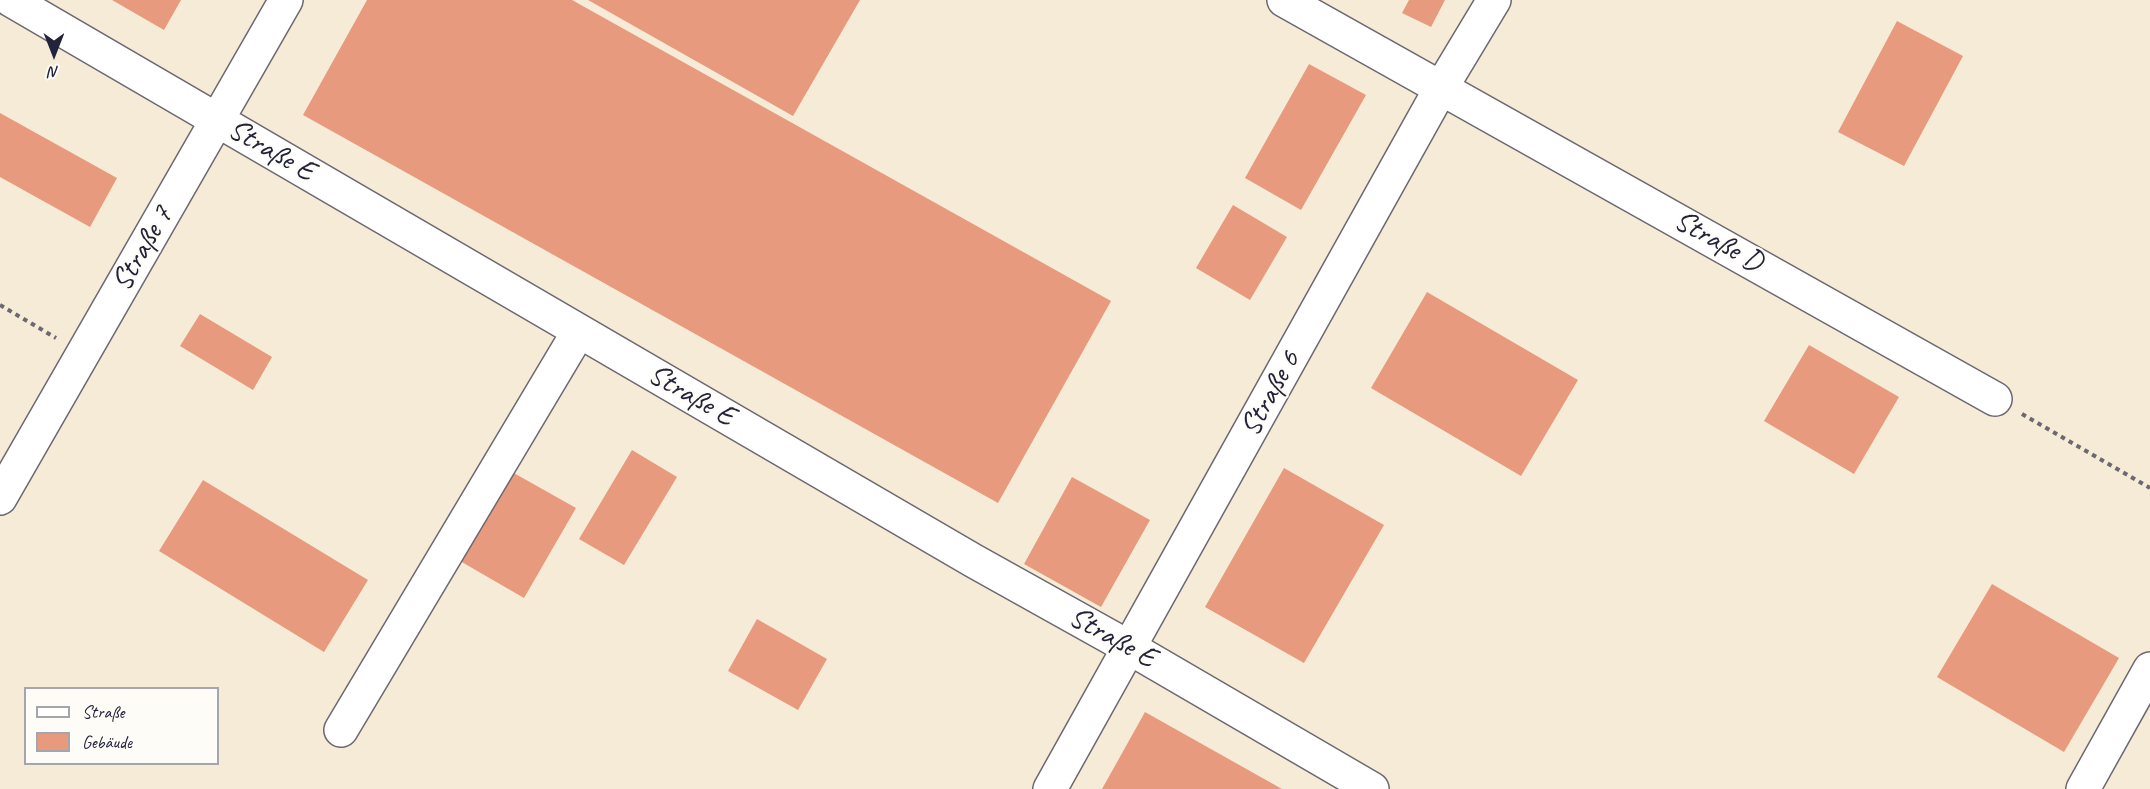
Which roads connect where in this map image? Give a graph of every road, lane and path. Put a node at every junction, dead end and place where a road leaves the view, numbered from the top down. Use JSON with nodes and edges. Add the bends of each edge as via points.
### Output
{"nodes":[{"id":1,"x":11,"y":0,"type":"edge"},
{"id":2,"x":286,"y":0,"type":"edge"},
{"id":3,"x":1284,"y":0,"type":"edge"},
{"id":4,"x":1494,"y":0,"type":"edge"},
{"id":5,"x":1441,"y":88,"type":"junction"},
{"id":6,"x":217,"y":119,"type":"junction"},
{"id":7,"x":0,"y":305,"type":"edge"},
{"id":8,"x":579,"y":331,"type":"junction"},
{"id":9,"x":83,"y":353,"type":"junction"},
{"id":10,"x":1995,"y":399,"type":"joint"},
{"id":11,"x":2150,"y":488,"type":"edge"},
{"id":12,"x":0,"y":498,"type":"edge"},
{"id":13,"x":1130,"y":648,"type":"junction"},
{"id":14,"x":2150,"y":669,"type":"edge"},
{"id":15,"x":341,"y":730,"type":"dead end"},
{"id":16,"x":1050,"y":789,"type":"edge"},
{"id":17,"x":1372,"y":789,"type":"edge"},
{"id":18,"x":2084,"y":789,"type":"edge"}],
"edges":[{"from":1,"to":6,"type":"lane","name":"Straße E"},
{"from":2,"to":6,"type":"lane","name":"Straße 7"},
{"from":3,"to":5,"type":"lane","name":"Straße D"},
{"from":4,"to":5,"type":"lane","name":"Straße 6"},
{"from":5,"to":10,"type":"lane","name":"Straße D"},
{"from":5,"to":13,"type":"lane","name":"Straße 6"},
{"from":6,"to":8,"type":"lane","name":"Straße E"},
{"from":6,"to":9,"type":"lane","name":"Straße 7"},
{"from":7,"to":9,"type":"path"},
{"from":8,"to":13,"type":"lane","name":"Straße E"},
{"from":8,"to":15,"type":"lane"},
{"from":9,"to":12,"type":"lane","name":"Straße 7"},
{"from":10,"to":11,"type":"path"},
{"from":13,"to":16,"type":"lane","name":"Straße 6"},
{"from":13,"to":17,"type":"lane","name":"Straße E"},
{"from":14,"to":18,"type":"lane"}]}
